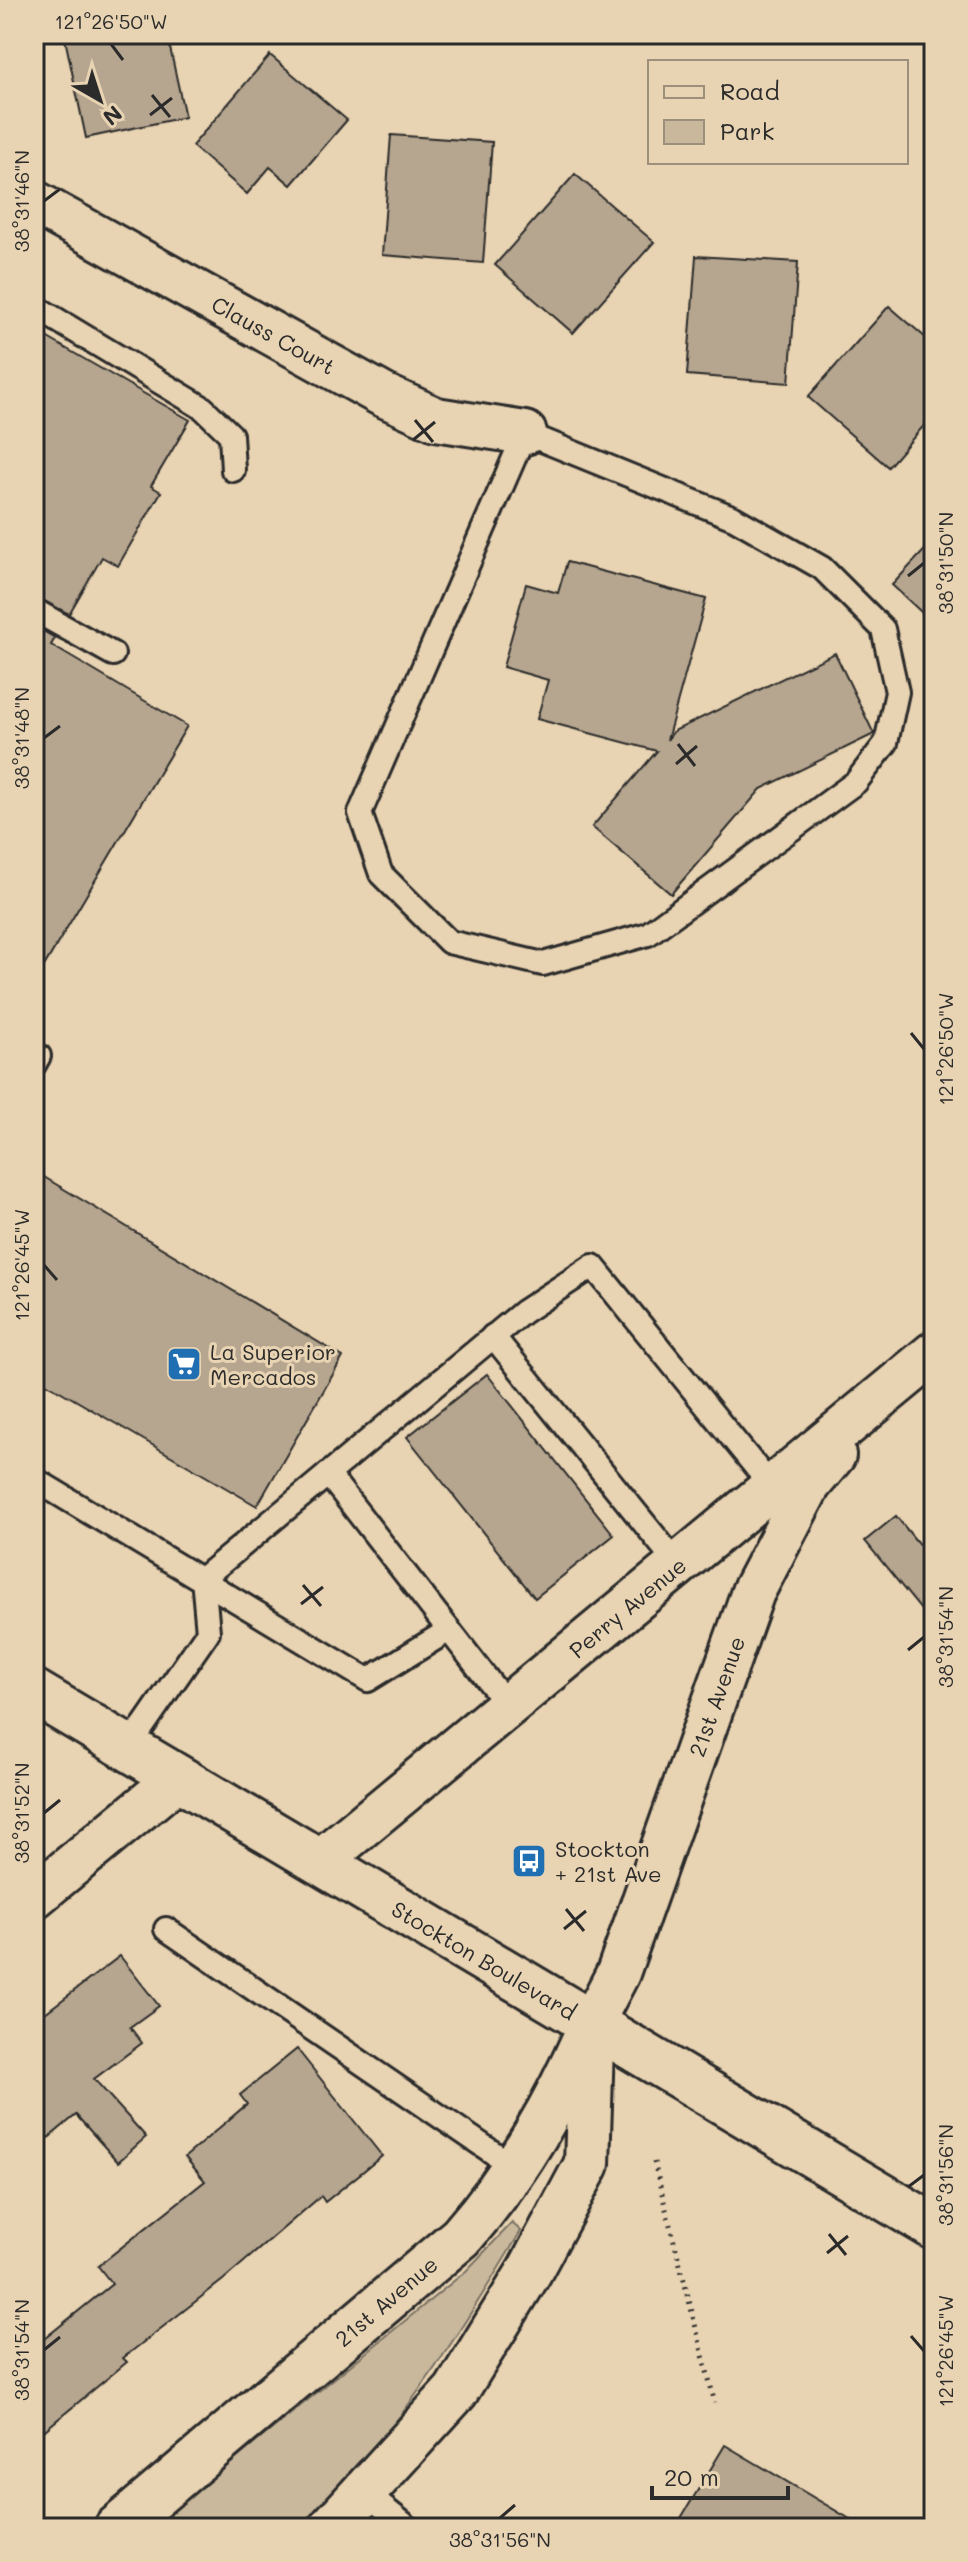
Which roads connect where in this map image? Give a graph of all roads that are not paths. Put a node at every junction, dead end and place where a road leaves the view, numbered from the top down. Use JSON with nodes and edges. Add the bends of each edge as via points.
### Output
{"nodes":[{"id":1,"x":34,"y":202,"type":"edge"},
{"id":2,"x":34,"y":306,"type":"edge"},
{"id":3,"x":525,"y":433,"type":"junction"},
{"id":4,"x":233,"y":470,"type":"dead end"},
{"id":5,"x":34,"y":610,"type":"edge"},
{"id":6,"x":113,"y":654,"type":"dead end"},
{"id":7,"x":493,"y":1336,"type":"junction"},
{"id":8,"x":934,"y":1353,"type":"edge"},
{"id":9,"x":886,"y":1393,"type":"junction"},
{"id":10,"x":328,"y":1474,"type":"junction"},
{"id":11,"x":34,"y":1479,"type":"edge"},
{"id":12,"x":772,"y":1487,"type":"junction"},
{"id":13,"x":678,"y":1565,"type":"junction"},
{"id":14,"x":203,"y":1578,"type":"junction"},
{"id":15,"x":449,"y":1630,"type":"junction"},
{"id":16,"x":34,"y":1692,"type":"edge"},
{"id":17,"x":508,"y":1706,"type":"junction"},
{"id":18,"x":128,"y":1748,"type":"junction"},
{"id":19,"x":178,"y":1778,"type":"junction"},
{"id":20,"x":319,"y":1862,"type":"junction"},
{"id":21,"x":34,"y":1897,"type":"edge"},
{"id":22,"x":166,"y":1929,"type":"dead end"},
{"id":23,"x":592,"y":2023,"type":"junction"},
{"id":24,"x":517,"y":2169,"type":"junction"},
{"id":25,"x":934,"y":2227,"type":"edge"},
{"id":26,"x":364,"y":2492,"type":"junction"},
{"id":27,"x":117,"y":2528,"type":"edge"},
{"id":28,"x":331,"y":2528,"type":"edge"},
{"id":29,"x":409,"y":2528,"type":"edge"}],
"edges":[{"from":1,"to":3,"type":"street","name":"Clauss Court","via":[[383,395],[436,419]]},
{"from":2,"to":4,"type":"lane","via":[[203,408],[231,435]]},
{"from":3,"to":3,"type":"lane","via":[[734,518],[822,568],[883,629],[897,692],[886,743],[856,782],[648,934],[543,964],[449,942],[381,874],[360,813]]},
{"from":5,"to":6,"type":"lane"},
{"from":7,"to":10,"type":"lane"},
{"from":7,"to":12,"type":"lane","via":[[593,1266]]},
{"from":7,"to":13,"type":"lane"},
{"from":8,"to":9,"type":"street","name":"Perry Avenue"},
{"from":9,"to":12,"type":"street","name":"Perry Avenue"},
{"from":9,"to":23,"type":"street","name":"21st Avenue","via":[[809,1485],[753,1592],[618,1973]]},
{"from":10,"to":14,"type":"lane"},
{"from":10,"to":15,"type":"lane"},
{"from":11,"to":14,"type":"lane"},
{"from":12,"to":13,"type":"street","name":"Perry Avenue"},
{"from":13,"to":17,"type":"street","name":"Perry Avenue"},
{"from":14,"to":15,"type":"lane","via":[[368,1680]]},
{"from":14,"to":18,"type":"lane","via":[[208,1632]]},
{"from":15,"to":17,"type":"lane"},
{"from":16,"to":18,"type":"street","name":"Stockton Boulevard"},
{"from":17,"to":20,"type":"street","name":"Perry Avenue"},
{"from":18,"to":19,"type":"street","name":"Stockton Boulevard"},
{"from":19,"to":20,"type":"street","name":"Stockton Boulevard"},
{"from":19,"to":21,"type":"street"},
{"from":20,"to":23,"type":"street","name":"Stockton Boulevard"},
{"from":22,"to":24,"type":"lane"},
{"from":23,"to":24,"type":"street","name":"21st Avenue","via":[[562,2093]]},
{"from":23,"to":25,"type":"street","name":"Stockton Boulevard"},
{"from":23,"to":26,"type":"street","name":"21st Avenue","via":[[587,2164],[456,2391]]},
{"from":24,"to":27,"type":"street","name":"21st Avenue","via":[[439,2257]]},
{"from":26,"to":28,"type":"street","name":"21st Avenue"},
{"from":26,"to":29,"type":"lane"}]}
